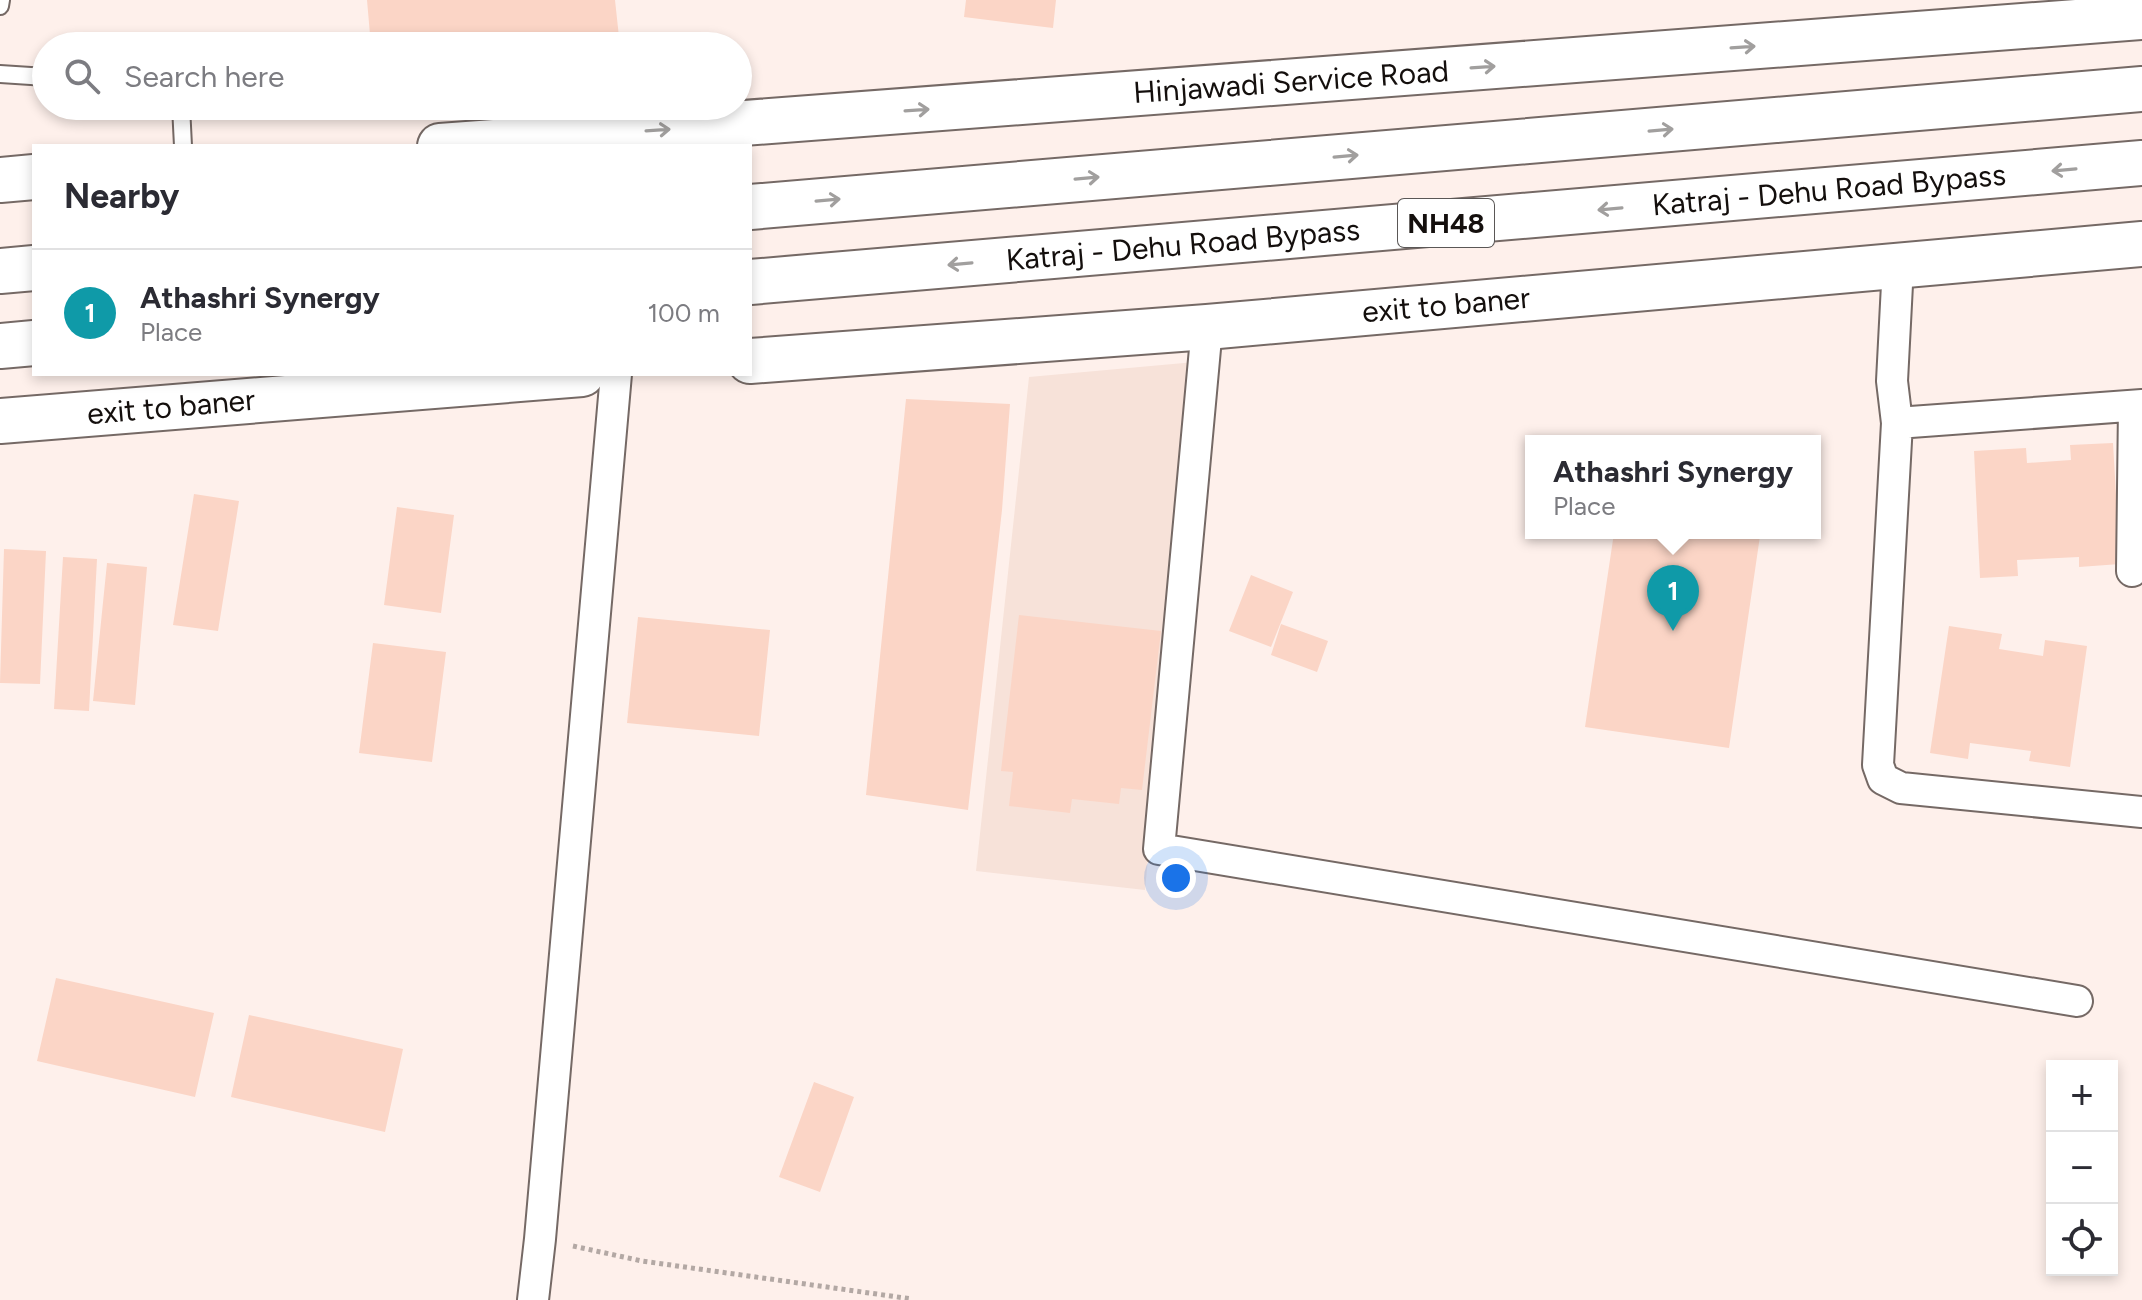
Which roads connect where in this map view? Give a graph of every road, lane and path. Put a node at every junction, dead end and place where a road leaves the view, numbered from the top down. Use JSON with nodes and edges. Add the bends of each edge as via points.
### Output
{"nodes":[{"id":1,"x":1,"y":0,"type":"edge"},
{"id":2,"x":0,"y":6,"type":"edge"},
{"id":3,"x":2142,"y":17,"type":"edge"},
{"id":4,"x":0,"y":74,"type":"edge"},
{"id":5,"x":32,"y":76,"type":"edge"},
{"id":6,"x":2142,"y":89,"type":"edge"},
{"id":7,"x":182,"y":120,"type":"edge"},
{"id":8,"x":183,"y":144,"type":"edge"},
{"id":9,"x":466,"y":144,"type":"edge"},
{"id":10,"x":2142,"y":163,"type":"edge"},
{"id":11,"x":32,"y":177,"type":"edge"},
{"id":12,"x":0,"y":180,"type":"edge"},
{"id":13,"x":752,"y":207,"type":"edge"},
{"id":14,"x":2142,"y":244,"type":"edge"},
{"id":15,"x":1898,"y":265,"type":"junction"},
{"id":16,"x":32,"y":268,"type":"edge"},
{"id":17,"x":0,"y":271,"type":"edge"},
{"id":18,"x":752,"y":282,"type":"edge"},
{"id":19,"x":1207,"y":327,"type":"junction"},
{"id":20,"x":32,"y":343,"type":"edge"},
{"id":21,"x":0,"y":346,"type":"edge"},
{"id":22,"x":752,"y":361,"type":"edge"},
{"id":23,"x":557,"y":376,"type":"edge"},
{"id":24,"x":616,"y":376,"type":"edge"},
{"id":25,"x":2138,"y":405,"type":"edge"},
{"id":26,"x":0,"y":421,"type":"edge"},
{"id":27,"x":1897,"y":423,"type":"junction"},
{"id":28,"x":2132,"y":571,"type":"dead end"},
{"id":29,"x":2142,"y":812,"type":"edge"},
{"id":30,"x":2077,"y":1001,"type":"dead end"},
{"id":31,"x":540,"y":1239,"type":"junction"},
{"id":32,"x":912,"y":1299,"type":"edge"},
{"id":33,"x":533,"y":1300,"type":"edge"}],
"edges":[{"from":1,"to":2,"type":"lane"},
{"from":9,"to":3,"type":"main road","name":"Hinjawadi Service Road","one_way":true},
{"from":4,"to":5,"type":"lane"},
{"from":13,"to":6,"type":"main road","one_way":true},
{"from":7,"to":8,"type":"lane"},
{"from":10,"to":18,"type":"main road","name":"Katraj - Dehu Road Bypass","number":"NH48","one_way":true},
{"from":11,"to":12,"type":"main road"},
{"from":14,"to":15,"type":"main road","name":"exit to baner"},
{"from":15,"to":19,"type":"main road","name":"exit to baner"},
{"from":15,"to":27,"type":"street","via":[[1892,381]]},
{"from":16,"to":17,"type":"main road"},
{"from":19,"to":22,"type":"main road","name":"exit to baner"},
{"from":19,"to":30,"type":"street","via":[[1159,849]]},
{"from":20,"to":21,"type":"main road"},
{"from":23,"to":26,"type":"main road","name":"exit to baner"},
{"from":24,"to":31,"type":"street"},
{"from":25,"to":27,"type":"street"},
{"from":25,"to":28,"type":"street"},
{"from":27,"to":29,"type":"street","via":[[1878,765],[1883,779],[1901,788]]},
{"from":31,"to":32,"type":"path","via":[[642,1261]]},
{"from":31,"to":33,"type":"street"}]}
